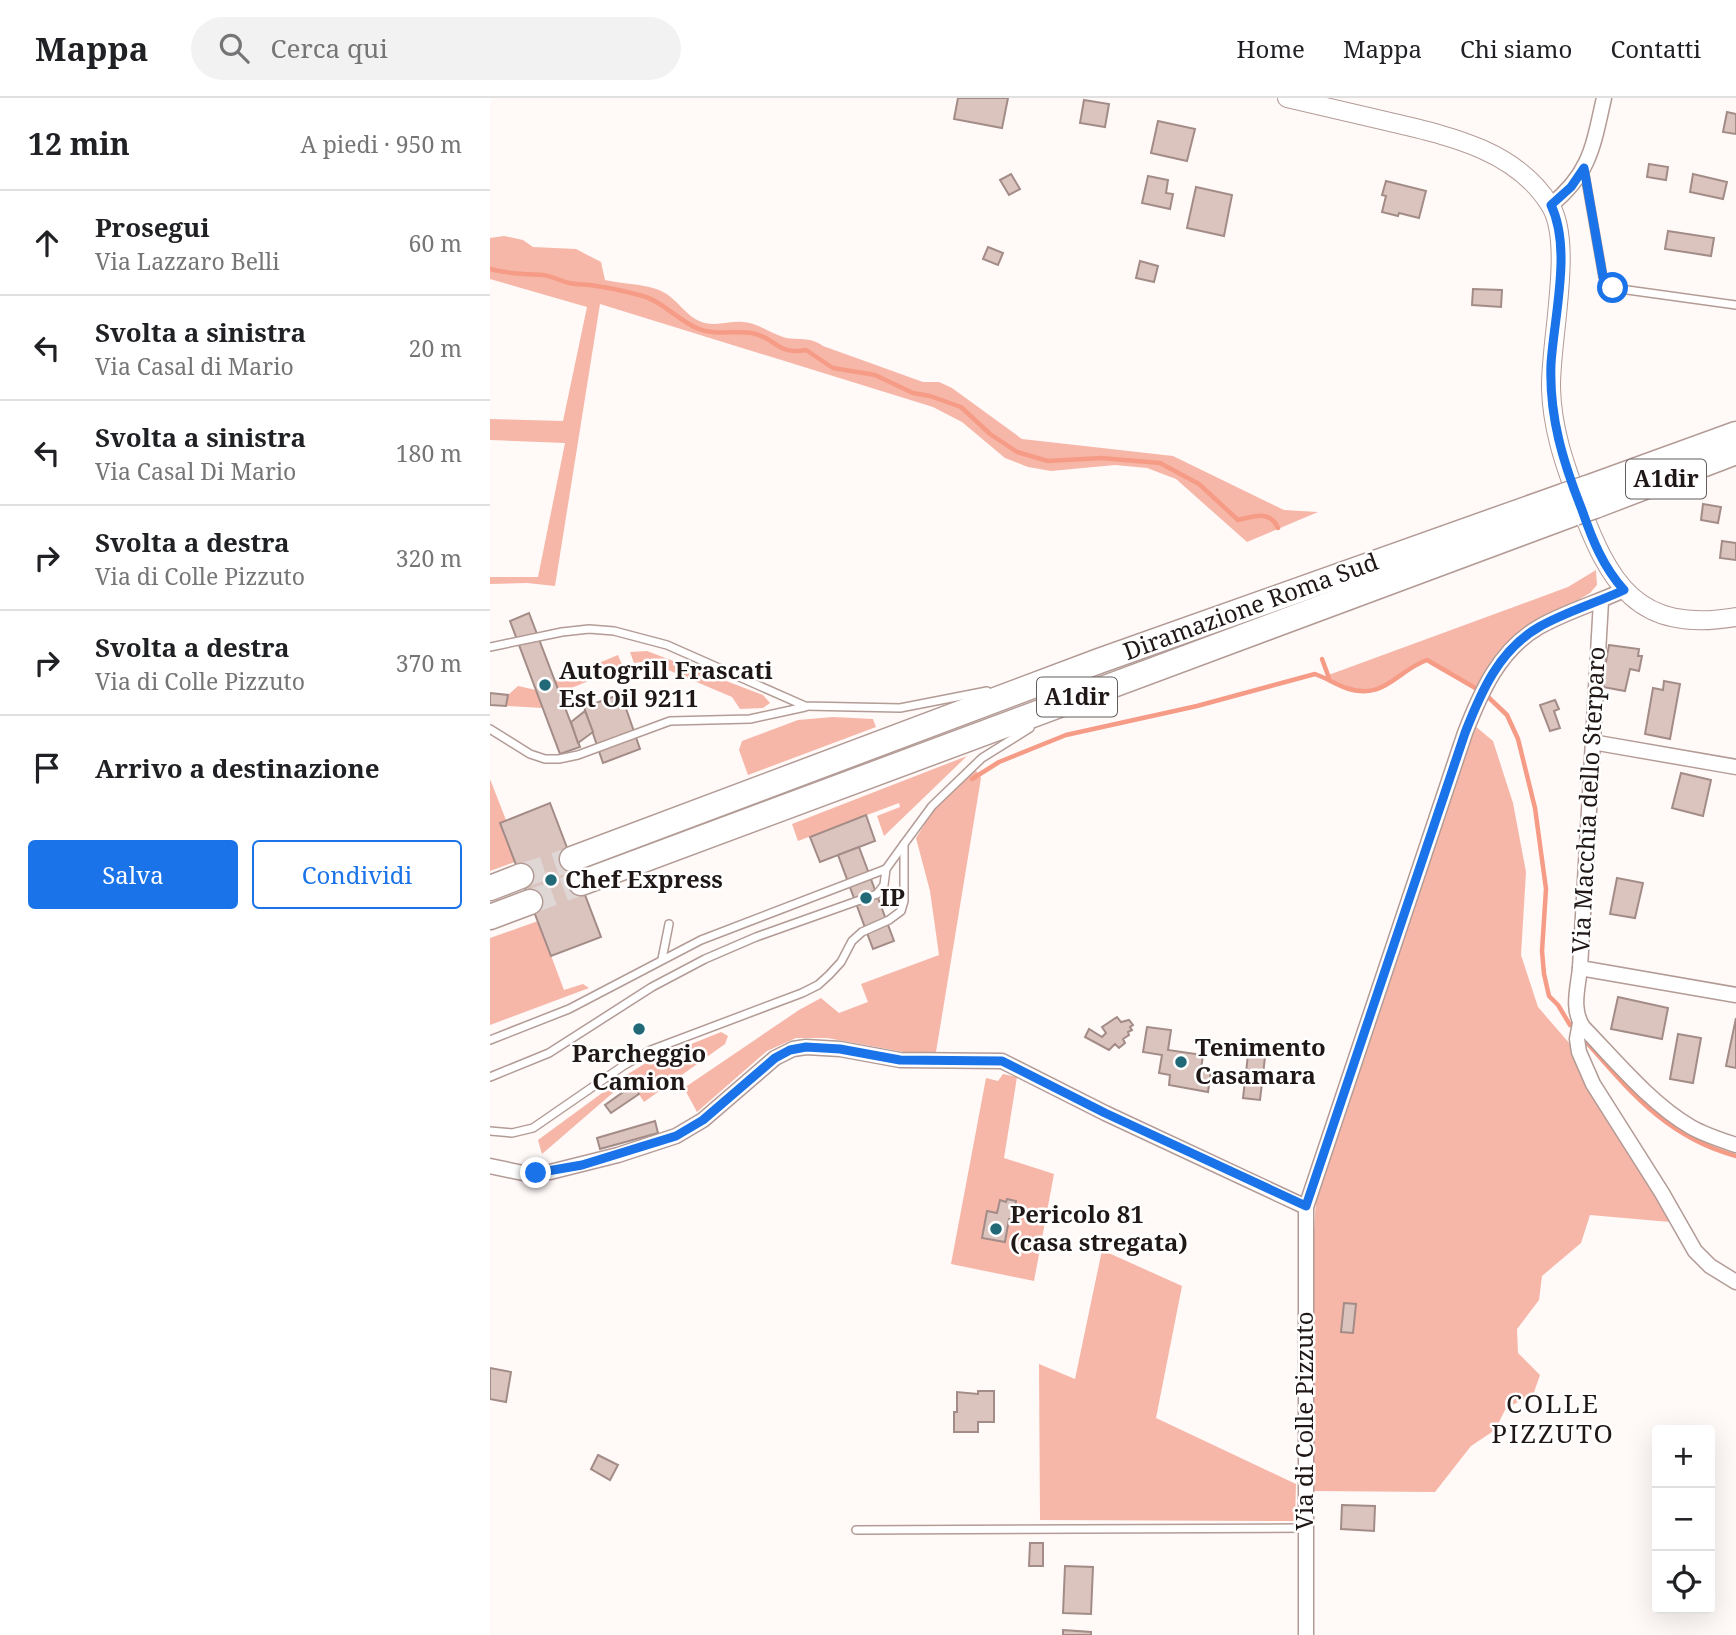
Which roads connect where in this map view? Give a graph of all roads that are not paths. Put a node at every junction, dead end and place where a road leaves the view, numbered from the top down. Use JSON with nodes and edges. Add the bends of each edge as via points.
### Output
{"nodes":[{"id":1,"x":1287,"y":98,"type":"edge"},
{"id":2,"x":1604,"y":98,"type":"edge"},
{"id":3,"x":1584,"y":168,"type":"junction"},
{"id":4,"x":1551,"y":205,"type":"junction"},
{"id":5,"x":1736,"y":305,"type":"edge"},
{"id":6,"x":1736,"y":433,"type":"edge"},
{"id":7,"x":1736,"y":452,"type":"edge"},
{"id":8,"x":1581,"y":500,"type":"junction"},
{"id":9,"x":1624,"y":590,"type":"junction"},
{"id":10,"x":1601,"y":601,"type":"junction"},
{"id":11,"x":1736,"y":617,"type":"edge"},
{"id":12,"x":490,"y":647,"type":"edge"},
{"id":13,"x":1100,"y":661,"type":"junction"},
{"id":14,"x":1114,"y":683,"type":"junction"},
{"id":15,"x":1006,"y":687,"type":"dead end"},
{"id":16,"x":994,"y":690,"type":"dead end"},
{"id":17,"x":805,"y":706,"type":"junction"},
{"id":18,"x":490,"y":729,"type":"edge"},
{"id":19,"x":1592,"y":742,"type":"junction"},
{"id":20,"x":1736,"y":768,"type":"edge"},
{"id":21,"x":904,"y":844,"type":"junction"},
{"id":22,"x":572,"y":859,"type":"tunnel mouth"},
{"id":23,"x":886,"y":869,"type":"junction"},
{"id":24,"x":521,"y":876,"type":"tunnel mouth"},
{"id":25,"x":581,"y":883,"type":"tunnel mouth"},
{"id":26,"x":490,"y":888,"type":"edge"},
{"id":27,"x":530,"y":902,"type":"tunnel mouth"},
{"id":28,"x":490,"y":917,"type":"edge"},
{"id":29,"x":669,"y":923,"type":"dead end"},
{"id":30,"x":662,"y":958,"type":"junction"},
{"id":31,"x":1580,"y":968,"type":"junction"},
{"id":32,"x":1736,"y":995,"type":"edge"},
{"id":33,"x":1580,"y":1023,"type":"junction"},
{"id":34,"x":490,"y":1040,"type":"edge"},
{"id":35,"x":490,"y":1077,"type":"edge"},
{"id":36,"x":490,"y":1131,"type":"edge"},
{"id":37,"x":1736,"y":1145,"type":"edge"},
{"id":38,"x":490,"y":1166,"type":"edge"},
{"id":39,"x":1306,"y":1206,"type":"junction"},
{"id":40,"x":1736,"y":1282,"type":"edge"},
{"id":41,"x":1305,"y":1528,"type":"junction"},
{"id":42,"x":856,"y":1530,"type":"dead end"},
{"id":43,"x":1306,"y":1635,"type":"edge"}],
"edges":[{"from":1,"to":4,"type":"street","via":[[1471,144],[1524,176]]},
{"from":2,"to":3,"type":"street"},
{"from":3,"to":4,"type":"street"},
{"from":3,"to":5,"type":"lane","via":[[1606,284]]},
{"from":4,"to":9,"type":"street","via":[[1561,247],[1551,365],[1553,416],[1564,462],[1593,540]]},
{"from":6,"to":8,"type":"highway","name":"Diramazione Roma Sud","number":"A1dir"},
{"from":7,"to":8,"type":"highway","name":"Diramazione Roma Sud","number":"A1dir"},
{"from":8,"to":13,"type":"highway","name":"Diramazione Roma Sud","number":"A1dir"},
{"from":8,"to":14,"type":"highway","name":"Diramazione Roma Sud","number":"A1dir"},
{"from":9,"to":10,"type":"street","name":"Via di Colle Pizzuto"},
{"from":9,"to":11,"type":"street","via":[[1649,608],[1676,618],[1709,621]]},
{"from":10,"to":19,"type":"street","name":"Via Macchia dello Sterparo"},
{"from":10,"to":39,"type":"street","name":"Via di Colle Pizzuto","via":[[1523,638],[1482,690]]},
{"from":12,"to":17,"type":"lane","via":[[562,632],[608,629],[667,645]]},
{"from":13,"to":15,"type":"lane"},
{"from":13,"to":22,"type":"highway","name":"Diramazione Roma Sud","number":"A1dir"},
{"from":14,"to":21,"type":"lane","via":[[986,754],[939,799]]},
{"from":14,"to":25,"type":"highway","name":"Diramazione Roma Sud","number":"A1dir"},
{"from":16,"to":17,"type":"lane","via":[[900,708]]},
{"from":17,"to":18,"type":"lane","via":[[750,719],[670,721],[559,759],[530,754]]},
{"from":19,"to":20,"type":"street"},
{"from":19,"to":31,"type":"street","name":"Via Macchia dello Sterparo"},
{"from":21,"to":23,"type":"lane"},
{"from":21,"to":36,"type":"lane","via":[[901,911],[856,937],[841,962],[818,985],[651,1050],[533,1128],[512,1133]]},
{"from":23,"to":30,"type":"lane"},
{"from":23,"to":35,"type":"lane","via":[[881,891],[870,898],[705,960],[642,993],[549,1053]]},
{"from":24,"to":26,"type":"highway"},
{"from":27,"to":28,"type":"highway"},
{"from":29,"to":30,"type":"lane"},
{"from":30,"to":34,"type":"lane","via":[[569,1009]]},
{"from":31,"to":32,"type":"street","name":"Via Macchia dello Sterparo"},
{"from":31,"to":33,"type":"street","via":[[1576,1002]]},
{"from":33,"to":37,"type":"street","via":[[1668,1110],[1700,1132]]},
{"from":33,"to":40,"type":"street","via":[[1578,1052],[1593,1084],[1695,1251]]},
{"from":38,"to":39,"type":"street","via":[[544,1173],[676,1136],[703,1120],[775,1058],[806,1047],[900,1060],[1002,1061]]},
{"from":39,"to":41,"type":"street","name":"Via di Colle Pizzuto"},
{"from":41,"to":42,"type":"lane"},
{"from":41,"to":43,"type":"street","name":"Via di Colle Pizzuto"}]}
